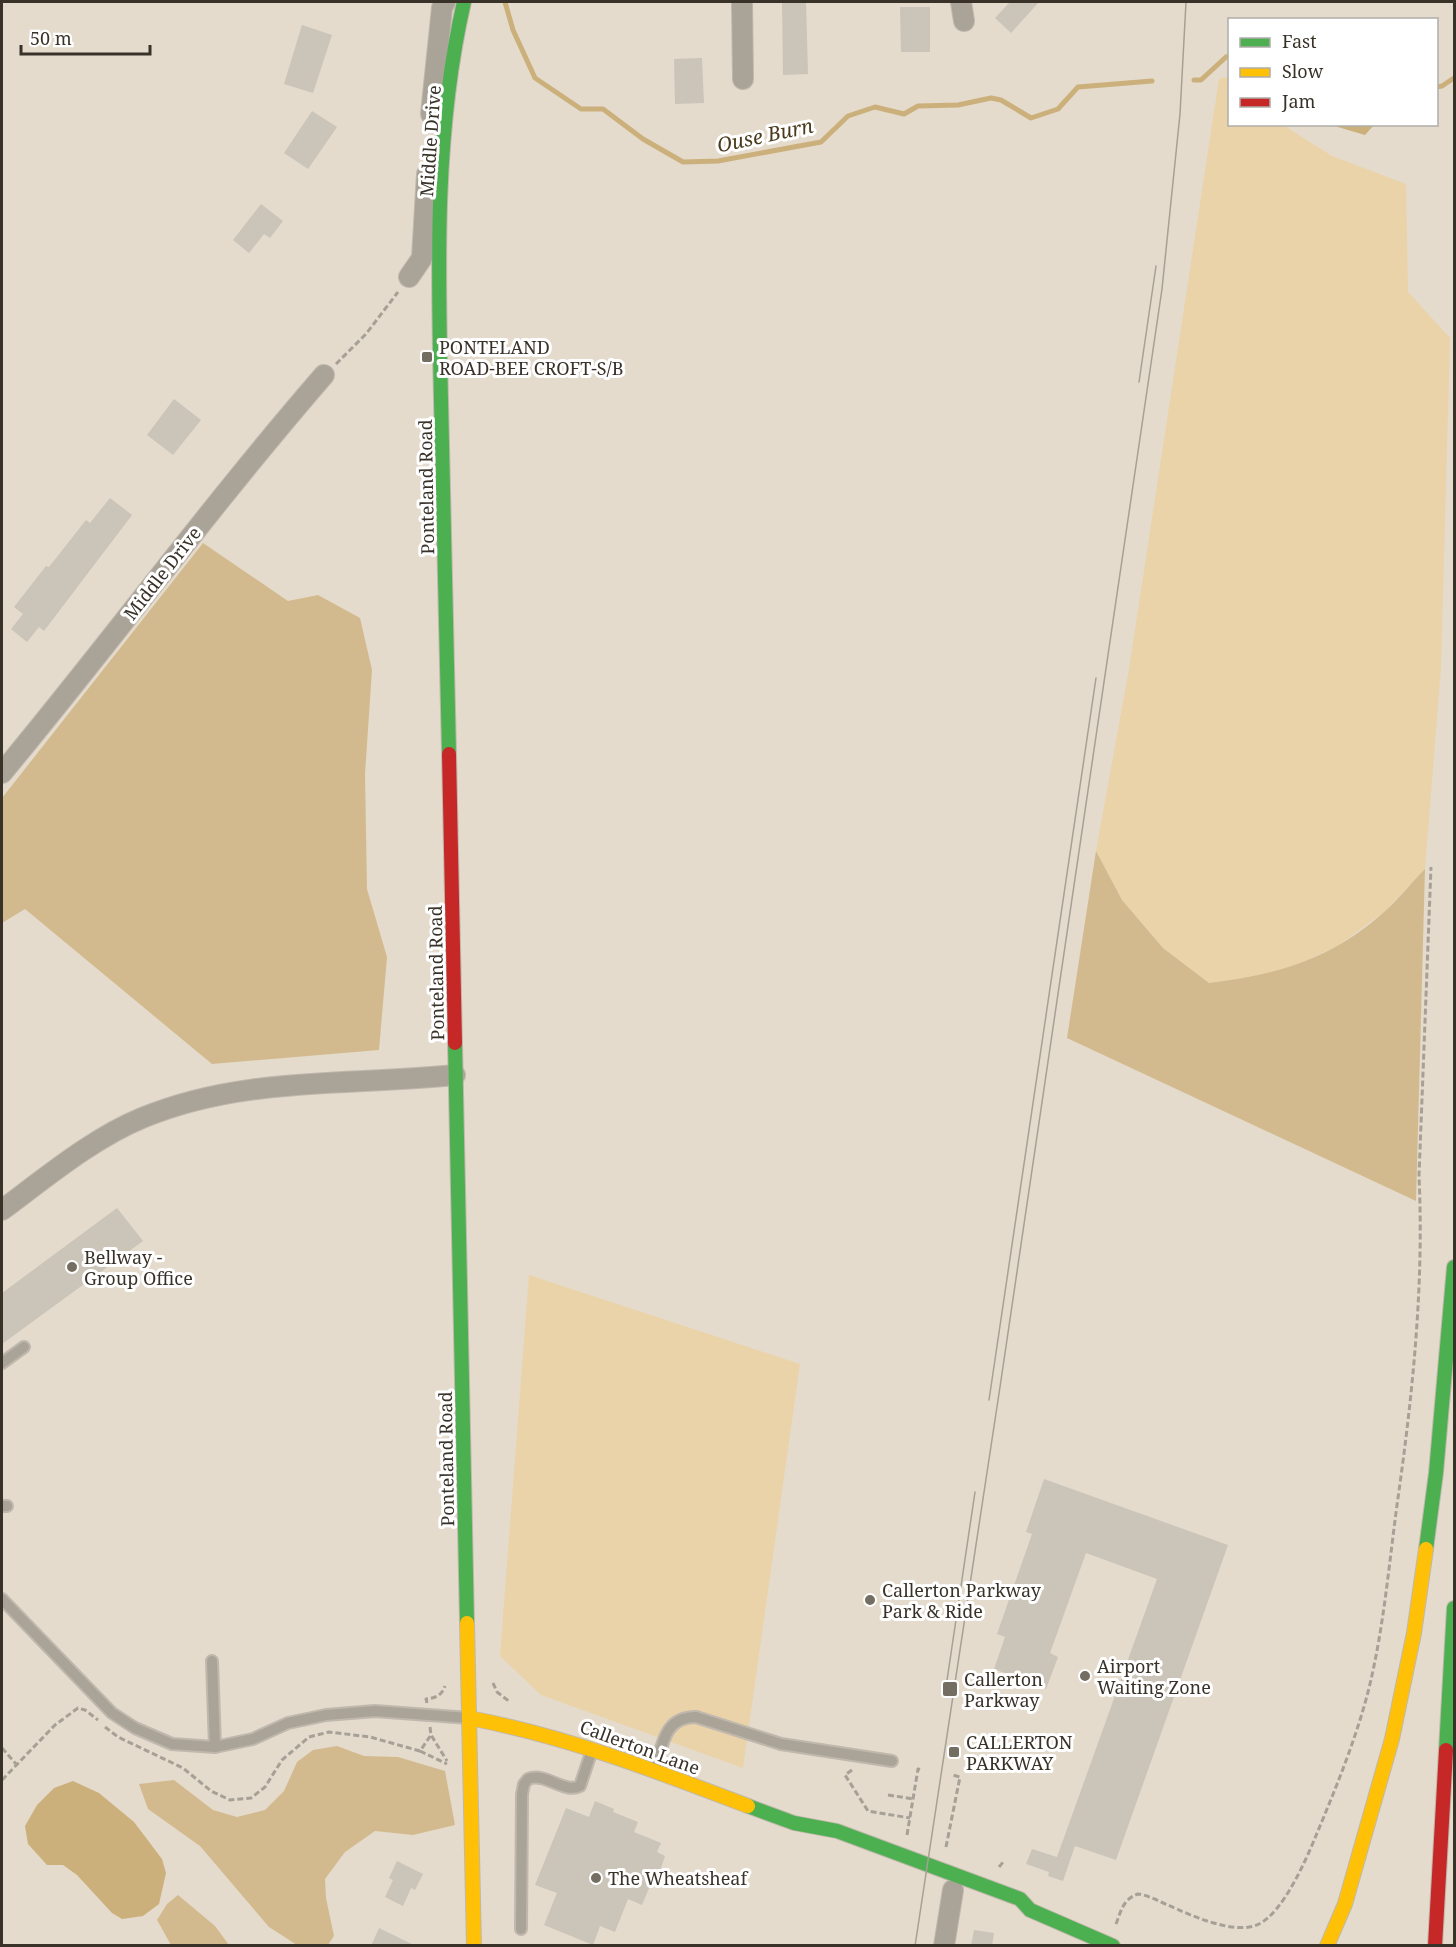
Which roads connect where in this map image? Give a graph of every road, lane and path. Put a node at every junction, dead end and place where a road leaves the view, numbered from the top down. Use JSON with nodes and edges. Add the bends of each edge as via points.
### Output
{"nodes":[{"id":1,"x":446,"y":2,"type":"edge"},
{"id":2,"x":464,"y":2,"type":"edge"},
{"id":3,"x":742,"y":2,"type":"edge"},
{"id":4,"x":743,"y":79,"type":"dead end"},
{"id":5,"x":409,"y":277,"type":"joint"},
{"id":6,"x":324,"y":375,"type":"joint"},
{"id":7,"x":2,"y":773,"type":"edge"},
{"id":8,"x":1431,"y":867,"type":"dead end"},
{"id":9,"x":455,"y":1074,"type":"junction"},
{"id":10,"x":2,"y":1210,"type":"edge"},
{"id":11,"x":1455,"y":1267,"type":"edge"},
{"id":12,"x":24,"y":1347,"type":"dead end"},
{"id":13,"x":2,"y":1363,"type":"edge"},
{"id":14,"x":2,"y":1599,"type":"edge"},
{"id":15,"x":1455,"y":1608,"type":"edge"},
{"id":16,"x":212,"y":1661,"type":"dead end"},
{"id":17,"x":446,"y":1679,"type":"dead end"},
{"id":18,"x":492,"y":1681,"type":"dead end"},
{"id":19,"x":426,"y":1699,"type":"dead end"},
{"id":20,"x":511,"y":1703,"type":"dead end"},
{"id":21,"x":469,"y":1718,"type":"junction"},
{"id":22,"x":431,"y":1735,"type":"dead end"},
{"id":23,"x":215,"y":1747,"type":"junction"},
{"id":24,"x":593,"y":1747,"type":"junction"},
{"id":25,"x":2,"y":1748,"type":"edge"},
{"id":26,"x":420,"y":1751,"type":"dead end"},
{"id":27,"x":860,"y":1756,"type":"junction"},
{"id":28,"x":892,"y":1761,"type":"dead end"},
{"id":29,"x":16,"y":1764,"type":"dead end"},
{"id":30,"x":654,"y":1770,"type":"junction"},
{"id":31,"x":922,"y":1770,"type":"dead end"},
{"id":32,"x":953,"y":1775,"type":"dead end"},
{"id":33,"x":888,"y":1795,"type":"dead end"},
{"id":34,"x":914,"y":1799,"type":"junction"},
{"id":35,"x":910,"y":1818,"type":"junction"},
{"id":36,"x":794,"y":1823,"type":"junction"},
{"id":37,"x":906,"y":1839,"type":"dead end"},
{"id":38,"x":835,"y":1845,"type":"dead end"},
{"id":39,"x":945,"y":1853,"type":"dead end"},
{"id":40,"x":953,"y":1890,"type":"dead end"},
{"id":41,"x":1030,"y":1910,"type":"junction"},
{"id":42,"x":1011,"y":1912,"type":"dead end"},
{"id":43,"x":521,"y":1929,"type":"dead end"},
{"id":44,"x":1111,"y":1945,"type":"edge"},
{"id":45,"x":474,"y":1946,"type":"edge"},
{"id":46,"x":944,"y":1946,"type":"edge"},
{"id":47,"x":1327,"y":1946,"type":"edge"},
{"id":48,"x":1435,"y":1946,"type":"edge"}],
"edges":[{"from":1,"to":5,"type":"street","name":"Middle Drive","via":[[436,57],[422,258]]},
{"from":2,"to":9,"type":"main road","name":"Ponteland Road","via":[[450,78],[441,189]]},
{"from":3,"to":4,"type":"street","via":[[734,42]]},
{"from":5,"to":6,"type":"path","via":[[366,334]]},
{"from":6,"to":7,"type":"street","name":"Middle Drive"},
{"from":8,"to":44,"type":"path","via":[[1419,1176],[1419,1300],[1412,1400],[1378,1643],[1358,1727],[1305,1862],[1266,1920],[1252,1927],[1234,1928],[1138,1894],[1123,1907]]},
{"from":9,"to":10,"type":"street","via":[[258,1087],[188,1101],[140,1118],[104,1137]]},
{"from":9,"to":21,"type":"main road","name":"Ponteland Road"},
{"from":11,"to":47,"type":"main road","via":[[1436,1473],[1414,1633],[1392,1739],[1345,1904]]},
{"from":12,"to":13,"type":"lane"},
{"from":14,"to":23,"type":"lane","via":[[112,1713],[172,1744]]},
{"from":15,"to":48,"type":"main road"},
{"from":16,"to":23,"type":"lane"},
{"from":17,"to":19,"type":"path","via":[[440,1694]]},
{"from":18,"to":20,"type":"path","via":[[497,1692]]},
{"from":21,"to":23,"type":"lane","via":[[375,1711],[326,1715]]},
{"from":21,"to":24,"type":"main road","name":"Callerton Lane"},
{"from":21,"to":45,"type":"main road","name":"Ponteland Road"},
{"from":22,"to":26,"type":"path","via":[[449,1765]]},
{"from":24,"to":30,"type":"main road","name":"Callerton Lane"},
{"from":24,"to":43,"type":"lane","via":[[577,1788],[537,1778],[524,1784]]},
{"from":25,"to":29,"type":"path"},
{"from":27,"to":28,"type":"lane"},
{"from":27,"to":30,"type":"lane","via":[[782,1744],[689,1717],[670,1726]]},
{"from":27,"to":35,"type":"path","via":[[858,1765],[845,1774],[868,1811]]},
{"from":30,"to":36,"type":"main road","name":"Callerton Lane"},
{"from":31,"to":34,"type":"path","via":[[918,1769]]},
{"from":32,"to":39,"type":"path","via":[[960,1777]]},
{"from":33,"to":34,"type":"path"},
{"from":34,"to":35,"type":"path"},
{"from":35,"to":37,"type":"path"},
{"from":36,"to":38,"type":"main road","name":"Callerton Lane"},
{"from":36,"to":41,"type":"main road","name":"Callerton Lane","via":[[837,1831],[1020,1899]]},
{"from":40,"to":46,"type":"street"},
{"from":41,"to":42,"type":"main road","name":"Callerton Lane"},
{"from":41,"to":44,"type":"main road","name":"Callerton Lane"}]}
